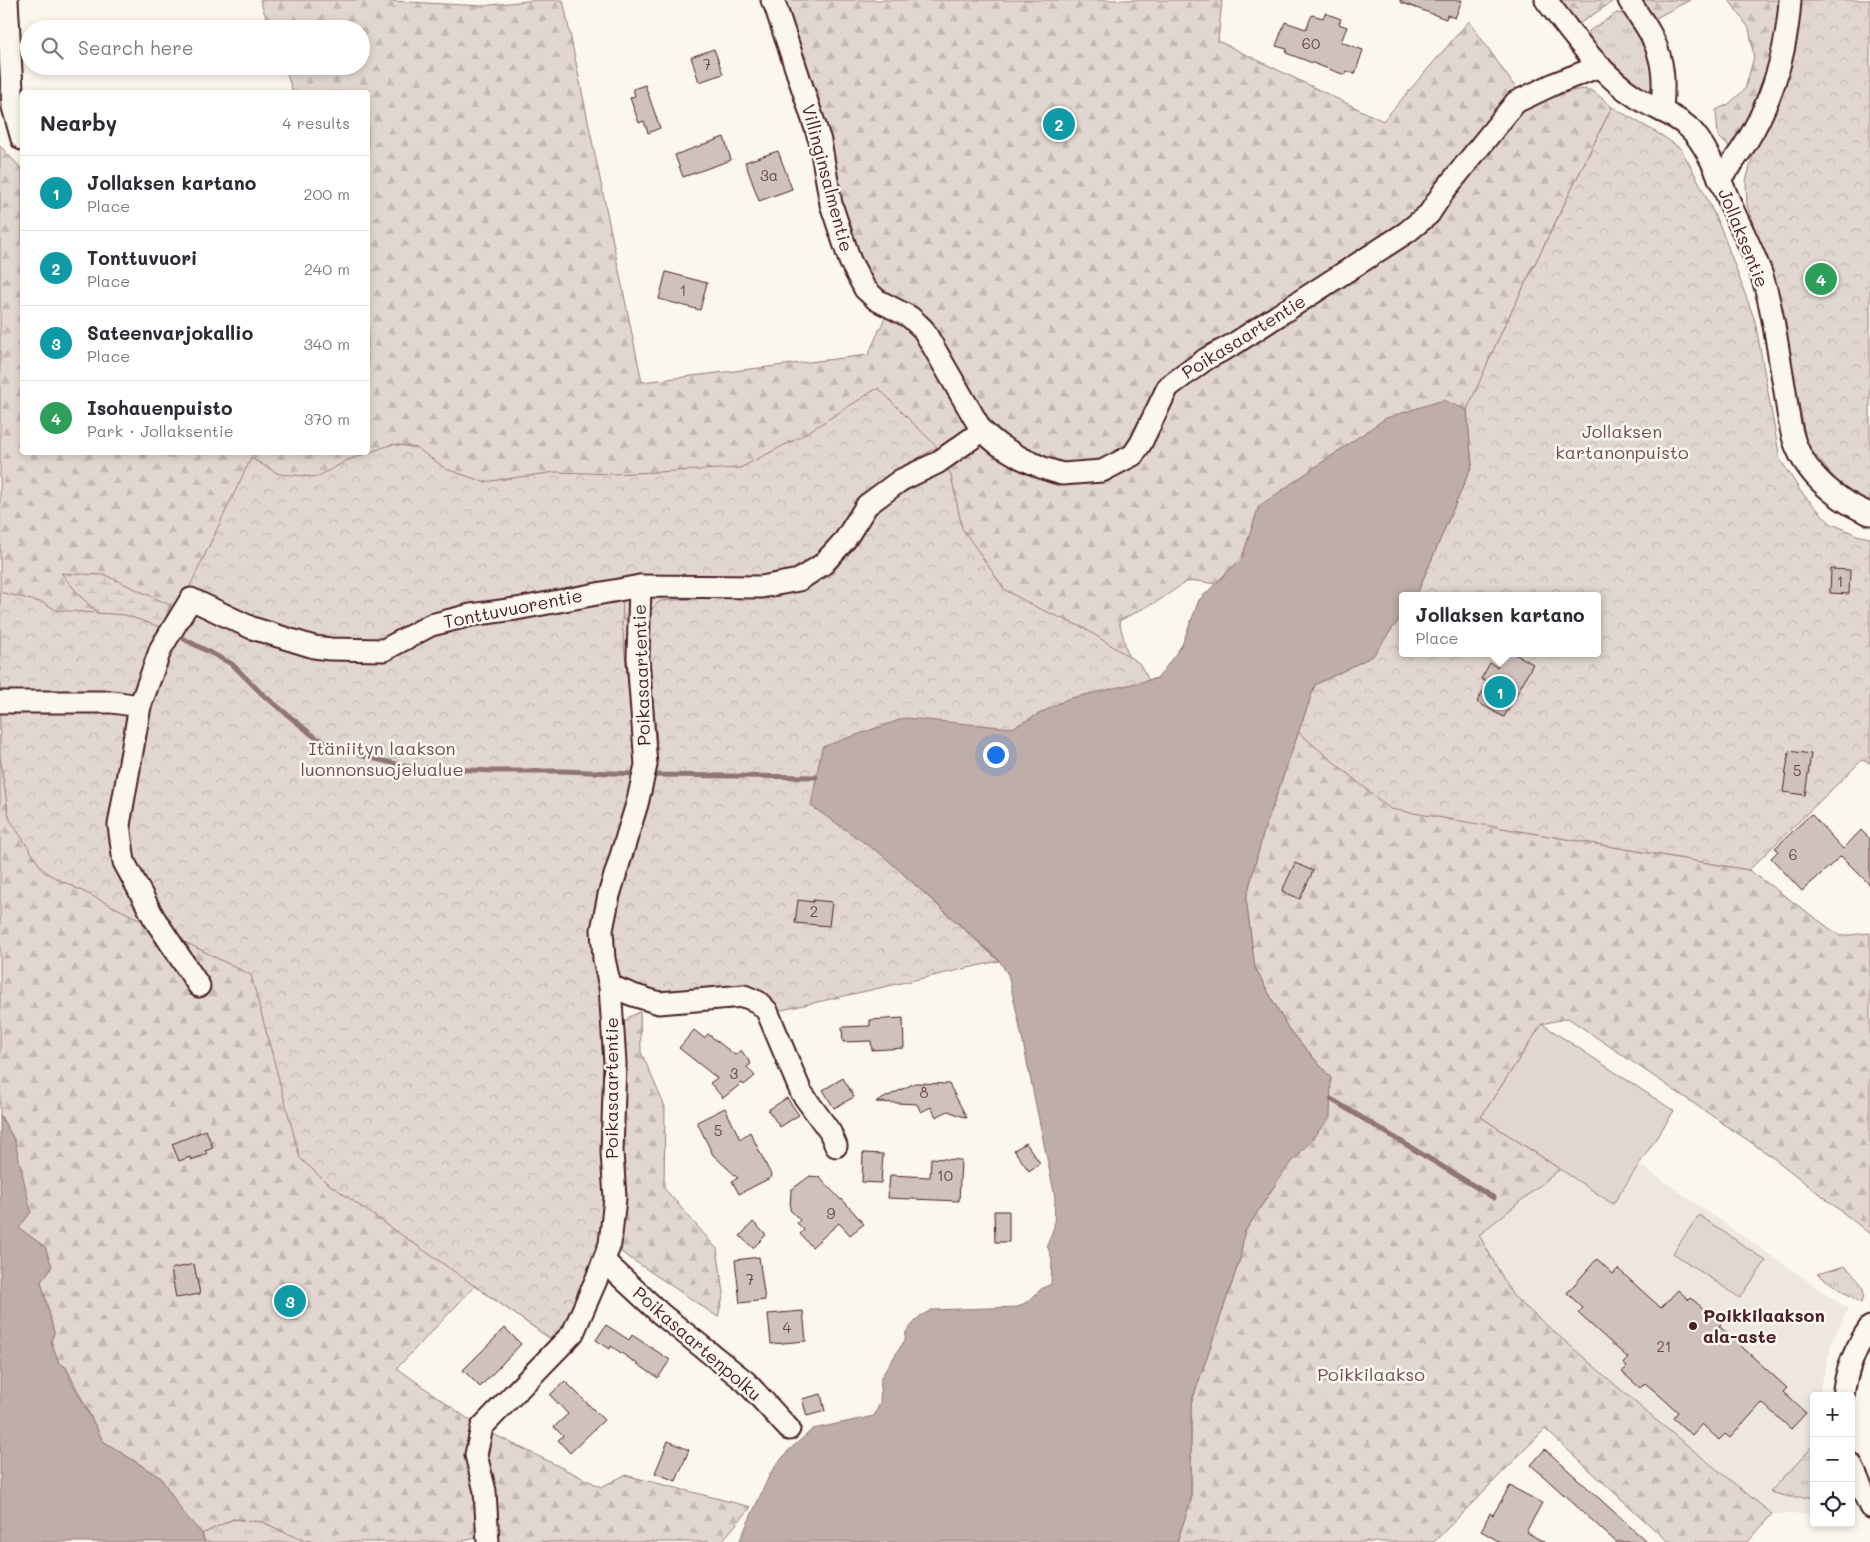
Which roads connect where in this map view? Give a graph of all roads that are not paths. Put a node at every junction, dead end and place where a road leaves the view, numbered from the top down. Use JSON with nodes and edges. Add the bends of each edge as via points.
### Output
{"nodes":[{"id":1,"x":7,"y":0,"type":"edge"},
{"id":2,"x":772,"y":0,"type":"edge"},
{"id":3,"x":1546,"y":0,"type":"edge"},
{"id":4,"x":1629,"y":0,"type":"edge"},
{"id":5,"x":1790,"y":0,"type":"edge"},
{"id":6,"x":1600,"y":66,"type":"junction"},
{"id":7,"x":1662,"y":111,"type":"junction"},
{"id":8,"x":20,"y":135,"type":"edge"},
{"id":9,"x":1719,"y":179,"type":"junction"},
{"id":10,"x":982,"y":431,"type":"junction"},
{"id":11,"x":1870,"y":514,"type":"edge"},
{"id":12,"x":640,"y":586,"type":"junction"},
{"id":13,"x":0,"y":702,"type":"edge"},
{"id":14,"x":140,"y":706,"type":"junction"},
{"id":15,"x":199,"y":986,"type":"dead end"},
{"id":16,"x":610,"y":986,"type":"junction"},
{"id":17,"x":836,"y":1146,"type":"dead end"},
{"id":18,"x":604,"y":1261,"type":"junction"},
{"id":19,"x":1870,"y":1327,"type":"edge"},
{"id":20,"x":1844,"y":1392,"type":"edge"},
{"id":21,"x":789,"y":1429,"type":"dead end"},
{"id":22,"x":1855,"y":1473,"type":"edge"},
{"id":23,"x":1870,"y":1507,"type":"edge"},
{"id":24,"x":488,"y":1542,"type":"edge"}],
"edges":[{"from":1,"to":8,"type":"street","via":[[12,107]]},
{"from":2,"to":10,"type":"street","name":"Villinginsalmentie","via":[[820,141],[831,204],[850,261],[865,289],[923,329]]},
{"from":3,"to":6,"type":"street","name":"Jollaksentie"},
{"from":4,"to":7,"type":"street","via":[[1659,55],[1664,74]]},
{"from":5,"to":9,"type":"street","via":[[1780,67],[1770,95],[1736,160]]},
{"from":6,"to":7,"type":"street","name":"Jollaksentie","via":[[1636,97]]},
{"from":6,"to":10,"type":"street","name":"Poikasaartentie","via":[[1516,102],[1429,214],[1407,232],[1206,359],[1168,387],[1133,455],[1102,471],[1062,474],[1021,458]]},
{"from":7,"to":9,"type":"street","name":"Jollaksentie","via":[[1688,127],[1702,144]]},
{"from":9,"to":11,"type":"street","name":"Jollaksentie","via":[[1762,276],[1796,444],[1821,483]]},
{"from":10,"to":12,"type":"street","name":"Poikasaartentie","via":[[937,463],[901,480],[867,505],[845,540],[824,564],[799,580],[760,587]]},
{"from":12,"to":14,"type":"street","name":"Tonttuvuorentie","via":[[471,615],[432,625],[384,650],[314,647],[252,628],[191,600],[161,648]]},
{"from":12,"to":16,"type":"street","name":"Poikasaartentie","via":[[638,658],[646,765],[602,930]]},
{"from":13,"to":14,"type":"street","via":[[112,702]]},
{"from":14,"to":15,"type":"street","via":[[118,825],[124,862],[154,918]]},
{"from":16,"to":17,"type":"street","via":[[659,1003],[744,996],[758,1002],[767,1010],[801,1092],[830,1132]]},
{"from":16,"to":18,"type":"street","name":"Poikasaartentie","via":[[615,1063],[612,1152],[615,1198],[610,1244]]},
{"from":18,"to":21,"type":"street","name":"Poikasaartenpolku","via":[[661,1314],[746,1382]]},
{"from":18,"to":24,"type":"street","name":"Poikasaartentie","via":[[572,1334],[482,1427],[476,1455],[485,1491]]},
{"from":19,"to":20,"type":"street","via":[[1847,1372]]},
{"from":22,"to":23,"type":"street"}]}
